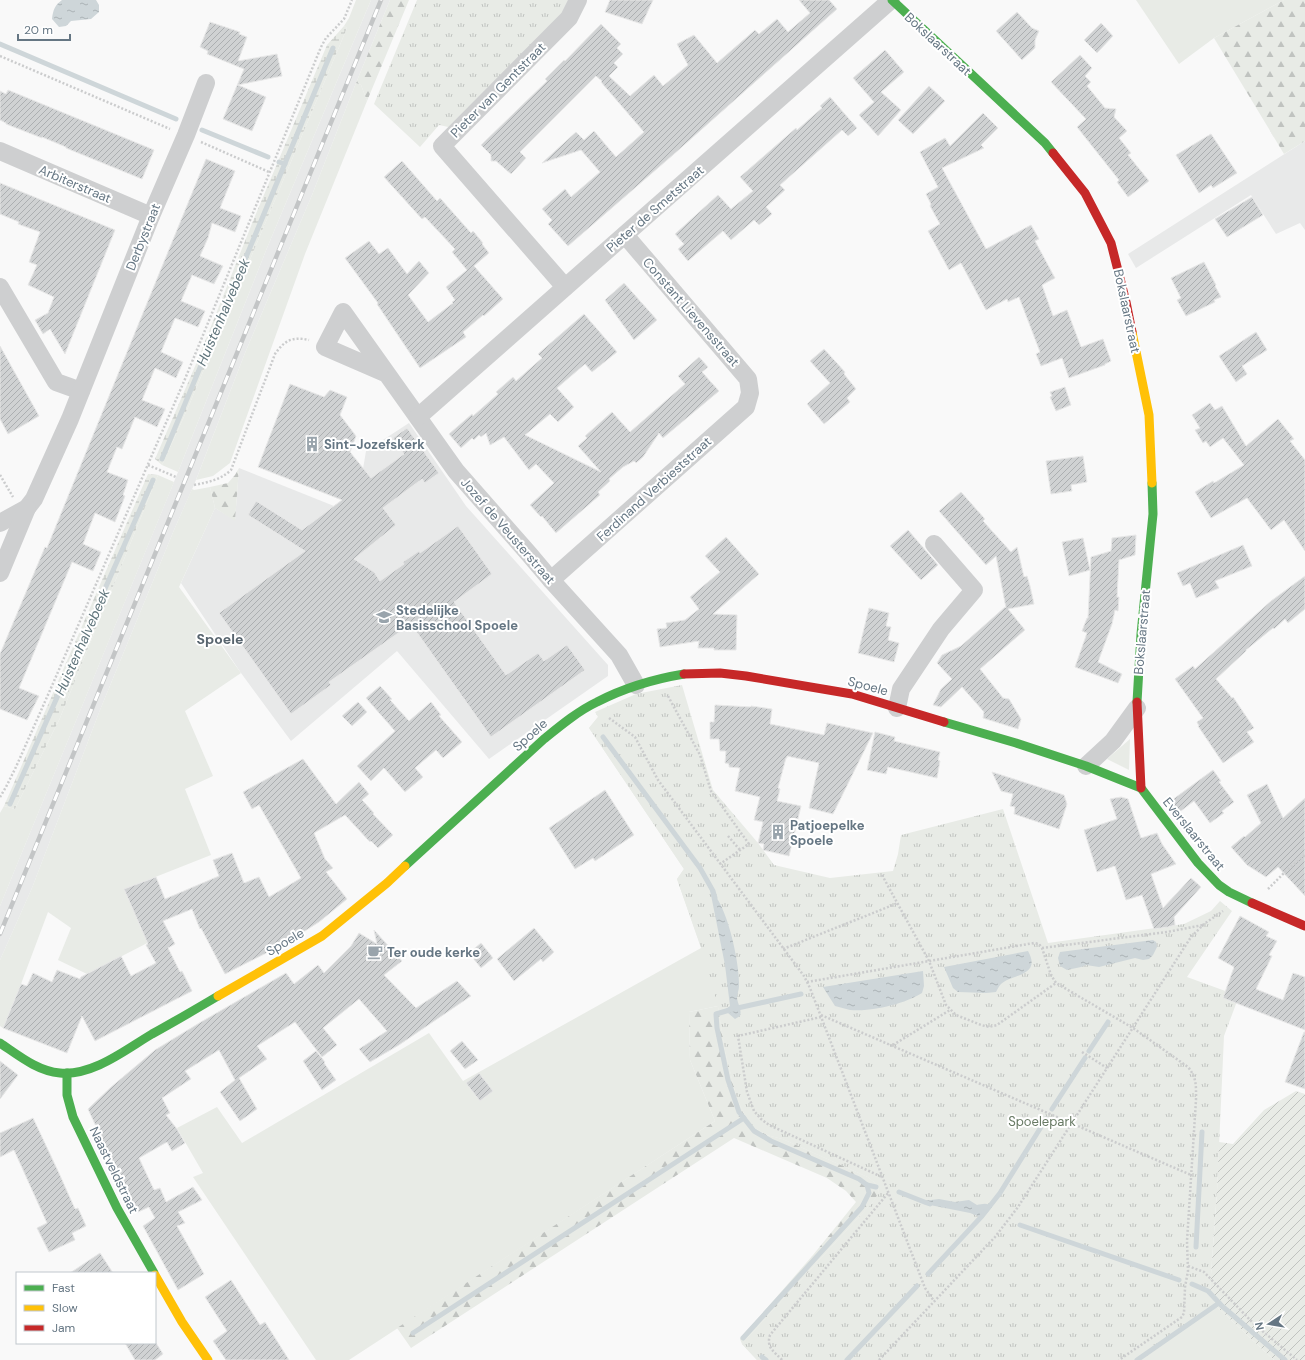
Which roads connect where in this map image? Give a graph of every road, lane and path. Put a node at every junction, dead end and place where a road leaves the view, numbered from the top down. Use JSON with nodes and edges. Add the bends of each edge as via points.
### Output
{"nodes":[{"id":1,"x":352,"y":0,"type":"edge"},
{"id":2,"x":578,"y":0,"type":"edge"},
{"id":3,"x":892,"y":0,"type":"edge"},
{"id":4,"x":0,"y":56,"type":"edge"},
{"id":5,"x":206,"y":84,"type":"dead end"},
{"id":6,"x":186,"y":135,"type":"junction"},
{"id":7,"x":0,"y":151,"type":"edge"},
{"id":8,"x":269,"y":172,"type":"junction"},
{"id":9,"x":151,"y":216,"type":"junction"},
{"id":10,"x":624,"y":235,"type":"junction"},
{"id":11,"x":0,"y":287,"type":"edge"},
{"id":12,"x":565,"y":287,"type":"junction"},
{"id":13,"x":325,"y":347,"type":"junction"},
{"id":14,"x":386,"y":373,"type":"junction"},
{"id":15,"x":81,"y":392,"type":"junction"},
{"id":16,"x":750,"y":393,"type":"joint"},
{"id":17,"x":418,"y":417,"type":"junction"},
{"id":18,"x":148,"y":464,"type":"junction"},
{"id":19,"x":0,"y":475,"type":"edge"},
{"id":20,"x":176,"y":477,"type":"dead end"},
{"id":21,"x":194,"y":485,"type":"dead end"},
{"id":22,"x":24,"y":509,"type":"junction"},
{"id":23,"x":0,"y":523,"type":"edge"},
{"id":24,"x":934,"y":544,"type":"dead end"},
{"id":25,"x":0,"y":573,"type":"edge"},
{"id":26,"x":551,"y":580,"type":"junction"},
{"id":27,"x":658,"y":679,"type":"junction"},
{"id":28,"x":636,"y":684,"type":"junction"},
{"id":29,"x":596,"y":702,"type":"junction"},
{"id":30,"x":897,"y":708,"type":"junction"},
{"id":31,"x":1137,"y":708,"type":"junction"},
{"id":32,"x":1086,"y":766,"type":"junction"},
{"id":33,"x":1141,"y":788,"type":"junction"},
{"id":34,"x":0,"y":797,"type":"edge"},
{"id":35,"x":728,"y":836,"type":"dead end"},
{"id":36,"x":740,"y":850,"type":"junction"},
{"id":37,"x":1305,"y":855,"type":"edge"},
{"id":38,"x":720,"y":864,"type":"junction"},
{"id":39,"x":882,"y":875,"type":"dead end"},
{"id":40,"x":1241,"y":898,"type":"junction"},
{"id":41,"x":898,"y":903,"type":"junction"},
{"id":42,"x":1253,"y":903,"type":"junction"},
{"id":43,"x":1204,"y":924,"type":"junction"},
{"id":44,"x":1305,"y":926,"type":"edge"},
{"id":45,"x":1042,"y":948,"type":"junction"},
{"id":46,"x":783,"y":949,"type":"junction"},
{"id":47,"x":928,"y":961,"type":"junction"},
{"id":48,"x":807,"y":982,"type":"junction"},
{"id":49,"x":1056,"y":983,"type":"junction"},
{"id":50,"x":950,"y":1010,"type":"junction"},
{"id":51,"x":821,"y":1016,"type":"junction"},
{"id":52,"x":1133,"y":1028,"type":"junction"},
{"id":53,"x":0,"y":1043,"type":"edge"},
{"id":54,"x":892,"y":1046,"type":"junction"},
{"id":55,"x":1082,"y":1052,"type":"dead end"},
{"id":56,"x":1108,"y":1068,"type":"junction"},
{"id":57,"x":67,"y":1073,"type":"junction"},
{"id":58,"x":1072,"y":1123,"type":"junction"},
{"id":59,"x":1191,"y":1175,"type":"junction"},
{"id":60,"x":883,"y":1177,"type":"junction"},
{"id":61,"x":888,"y":1192,"type":"junction"},
{"id":62,"x":1188,"y":1266,"type":"junction"},
{"id":63,"x":154,"y":1272,"type":"edge"},
{"id":64,"x":156,"y":1276,"type":"edge"},
{"id":65,"x":934,"y":1301,"type":"junction"},
{"id":66,"x":208,"y":1360,"type":"edge"},
{"id":67,"x":782,"y":1360,"type":"edge"},
{"id":68,"x":879,"y":1360,"type":"edge"},
{"id":69,"x":1119,"y":1360,"type":"edge"},
{"id":70,"x":1297,"y":1360,"type":"edge"}],
"edges":[{"from":1,"to":8,"type":"path","via":[[344,19],[321,46]]},
{"from":2,"to":12,"type":"street","name":"Pieter van Gentstraat","via":[[569,18],[442,146]]},
{"from":3,"to":10,"type":"street","name":"Pieter de Smetstraat"},
{"from":3,"to":31,"type":"street","name":"Bokslaarstraat","via":[[1045,143],[1085,193],[1111,243],[1149,414],[1153,514],[1141,634]]},
{"from":4,"to":6,"type":"path"},
{"from":5,"to":6,"type":"street","name":"Derbystraat"},
{"from":6,"to":8,"type":"path"},
{"from":6,"to":9,"type":"street","name":"Derbystraat"},
{"from":7,"to":9,"type":"street","name":"Arbiterstraat"},
{"from":8,"to":18,"type":"path"},
{"from":9,"to":15,"type":"street","name":"Derbystraat"},
{"from":10,"to":12,"type":"street","name":"Pieter de Smetstraat"},
{"from":10,"to":16,"type":"street","name":"Constant Lievensstraat","via":[[748,378]]},
{"from":11,"to":15,"type":"street","via":[[56,382]]},
{"from":12,"to":17,"type":"street","name":"Pieter de Smetstraat"},
{"from":13,"to":14,"type":"street"},
{"from":13,"to":14,"type":"street","name":"Jozef de Veusterstraat","via":[[343,312]]},
{"from":13,"to":21,"type":"path","via":[[303,338],[291,339],[281,344],[274,354],[231,470],[218,480]]},
{"from":14,"to":17,"type":"street","name":"Jozef de Veusterstraat"},
{"from":15,"to":22,"type":"street","name":"Derbystraat","via":[[34,499]]},
{"from":16,"to":26,"type":"street","name":"Ferdinand Verbieststraat","via":[[746,407]]},
{"from":17,"to":26,"type":"street","name":"Jozef de Veusterstraat","via":[[456,471]]},
{"from":18,"to":20,"type":"path"},
{"from":18,"to":34,"type":"path","via":[[16,767]]},
{"from":19,"to":22,"type":"path"},
{"from":22,"to":23,"type":"street","name":"Derbystraat"},
{"from":22,"to":25,"type":"street","name":"Derbystraat"},
{"from":24,"to":30,"type":"street","via":[[974,590],[941,629],[901,689]]},
{"from":26,"to":28,"type":"street","name":"Jozef de Veusterstraat","via":[[619,655]]},
{"from":27,"to":28,"type":"street","name":"Spoele"},
{"from":27,"to":30,"type":"street","name":"Spoele","via":[[686,674],[720,673],[746,676],[852,694]]},
{"from":27,"to":36,"type":"path","via":[[700,755],[711,791],[749,844]]},
{"from":28,"to":29,"type":"street","name":"Spoele"},
{"from":29,"to":38,"type":"path","via":[[601,713],[635,737],[658,780]]},
{"from":29,"to":57,"type":"street","name":"Spoele","via":[[549,735],[387,883],[322,936],[101,1064]]},
{"from":30,"to":32,"type":"street","name":"Spoele"},
{"from":31,"to":32,"type":"street","via":[[1113,741]]},
{"from":31,"to":33,"type":"street","name":"Bokslaarstraat"},
{"from":32,"to":33,"type":"street"},
{"from":33,"to":40,"type":"street","name":"Everslaarstraat","via":[[1198,862],[1219,885]]},
{"from":35,"to":36,"type":"path"},
{"from":36,"to":38,"type":"path"},
{"from":37,"to":42,"type":"path"},
{"from":38,"to":46,"type":"path"},
{"from":39,"to":41,"type":"path"},
{"from":40,"to":42,"type":"street","name":"Everslaarstraat"},
{"from":40,"to":43,"type":"path"},
{"from":41,"to":46,"type":"path"},
{"from":41,"to":47,"type":"path"},
{"from":42,"to":44,"type":"street","name":"Everslaarstraat"},
{"from":43,"to":45,"type":"path","via":[[1167,932]]},
{"from":43,"to":52,"type":"path","via":[[1191,937]]},
{"from":45,"to":47,"type":"path","via":[[1039,944],[1029,943]]},
{"from":45,"to":49,"type":"path"},
{"from":46,"to":48,"type":"path"},
{"from":47,"to":48,"type":"path"},
{"from":47,"to":50,"type":"path"},
{"from":48,"to":51,"type":"path"},
{"from":49,"to":50,"type":"path","via":[[997,1025],[981,1025]]},
{"from":49,"to":52,"type":"path"},
{"from":50,"to":54,"type":"path"},
{"from":51,"to":54,"type":"path"},
{"from":51,"to":60,"type":"path"},
{"from":51,"to":60,"type":"path","via":[[738,1036],[751,1104],[754,1111],[769,1125]]},
{"from":52,"to":56,"type":"path"},
{"from":52,"to":59,"type":"path","via":[[1194,1074],[1196,1100]]},
{"from":53,"to":57,"type":"street","name":"Spoele","via":[[29,1062],[49,1071]]},
{"from":54,"to":58,"type":"path"},
{"from":55,"to":56,"type":"path"},
{"from":56,"to":58,"type":"path"},
{"from":57,"to":63,"type":"street","name":"Naastveldstraat","via":[[67,1095],[73,1117],[117,1208]]},
{"from":58,"to":59,"type":"path"},
{"from":58,"to":65,"type":"path","via":[[1006,1223]]},
{"from":59,"to":62,"type":"path"},
{"from":60,"to":61,"type":"path"},
{"from":61,"to":65,"type":"path","via":[[926,1288]]},
{"from":61,"to":67,"type":"path","via":[[770,1335],[770,1348]]},
{"from":62,"to":69,"type":"path","via":[[1182,1317]]},
{"from":62,"to":70,"type":"path","via":[[1204,1272],[1254,1324]]},
{"from":64,"to":66,"type":"street","name":"Naastveldstraat","via":[[182,1322]]},
{"from":65,"to":68,"type":"path"}]}
